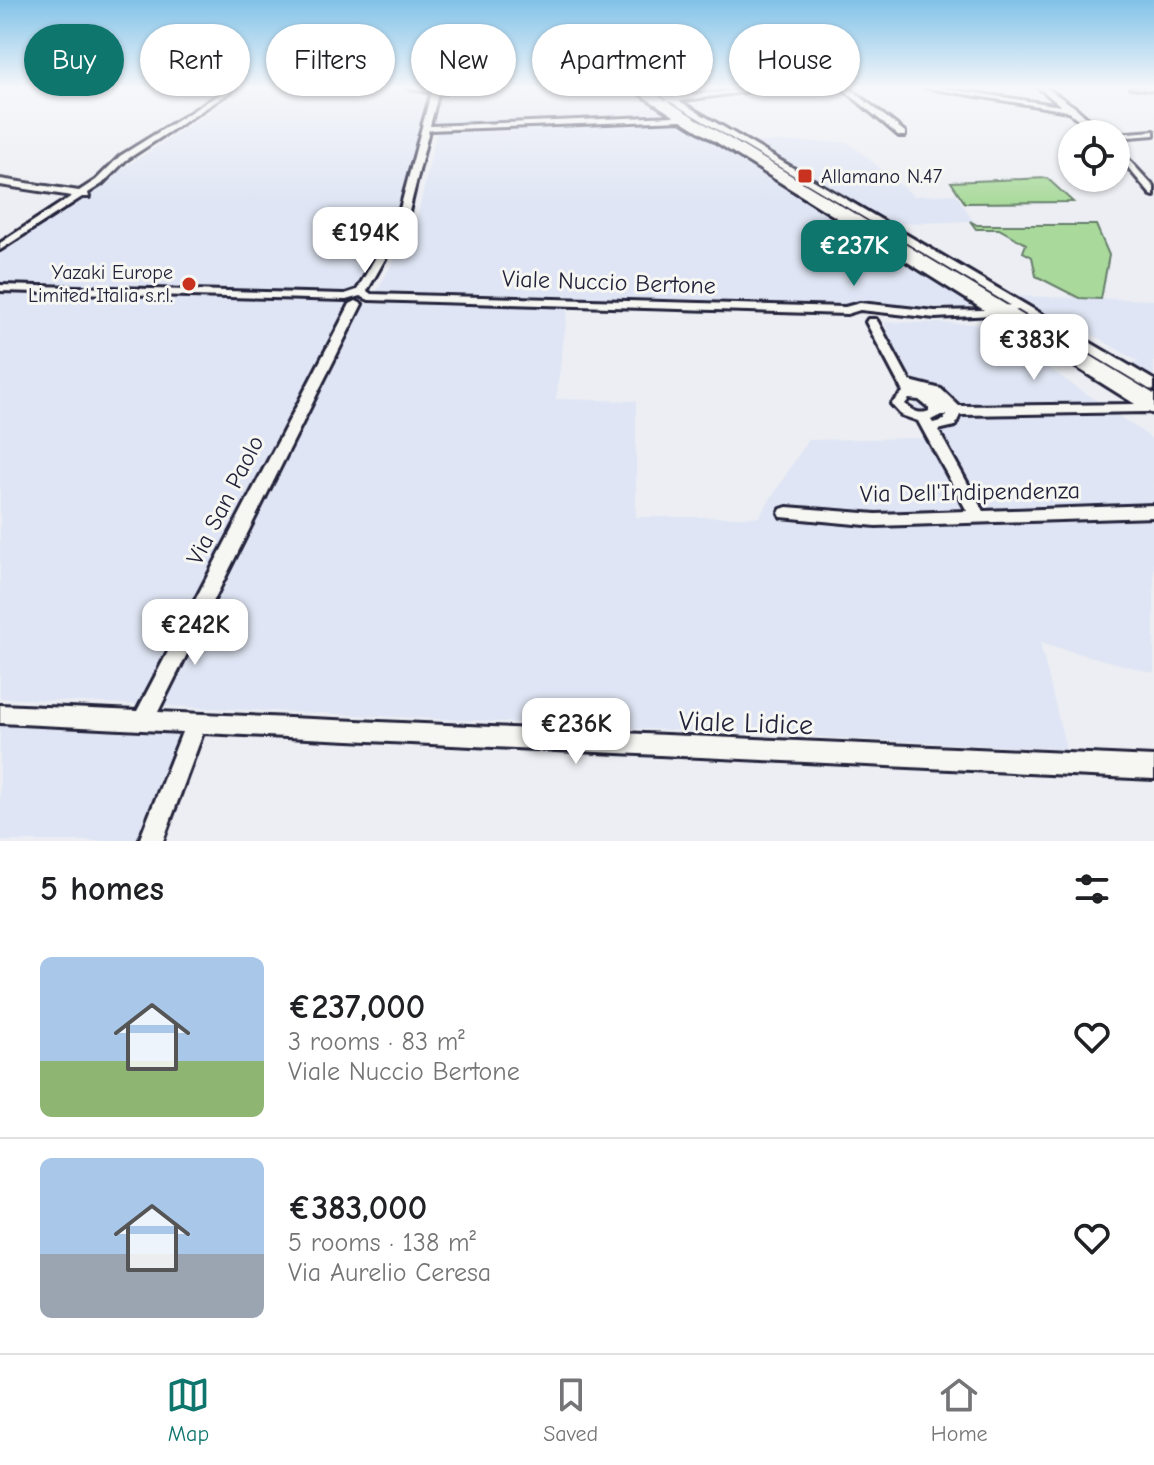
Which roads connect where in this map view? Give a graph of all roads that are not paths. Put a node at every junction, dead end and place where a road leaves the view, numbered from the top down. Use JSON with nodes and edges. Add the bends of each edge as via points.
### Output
{"nodes":[{"id":1,"x":164,"y":126,"type":"edge"},
{"id":2,"x":173,"y":126,"type":"edge"},
{"id":3,"x":181,"y":126,"type":"edge"},
{"id":4,"x":471,"y":126,"type":"edge"},
{"id":5,"x":696,"y":126,"type":"edge"},
{"id":6,"x":708,"y":126,"type":"edge"},
{"id":7,"x":891,"y":126,"type":"edge"},
{"id":8,"x":426,"y":128,"type":"joint"},
{"id":9,"x":1154,"y":133,"type":"edge"},
{"id":10,"x":902,"y":134,"type":"dead end"},
{"id":11,"x":1130,"y":135,"type":"edge"},
{"id":12,"x":1130,"y":165,"type":"edge"},
{"id":13,"x":110,"y":171,"type":"junction"},
{"id":14,"x":0,"y":182,"type":"edge"},
{"id":15,"x":1154,"y":193,"type":"edge"},
{"id":16,"x":77,"y":194,"type":"junction"},
{"id":17,"x":99,"y":194,"type":"dead end"},
{"id":18,"x":0,"y":244,"type":"edge"},
{"id":19,"x":0,"y":288,"type":"edge"},
{"id":20,"x":358,"y":298,"type":"junction"},
{"id":21,"x":1009,"y":312,"type":"junction"},
{"id":22,"x":971,"y":313,"type":"junction"},
{"id":23,"x":878,"y":318,"type":"junction"},
{"id":24,"x":958,"y":320,"type":"junction"},
{"id":25,"x":1154,"y":386,"type":"edge"},
{"id":26,"x":908,"y":389,"type":"junction"},
{"id":27,"x":1150,"y":402,"type":"edge"},
{"id":28,"x":952,"y":406,"type":"junction"},
{"id":29,"x":930,"y":414,"type":"junction"},
{"id":30,"x":1154,"y":511,"type":"edge"},
{"id":31,"x":787,"y":513,"type":"dead end"},
{"id":32,"x":979,"y":518,"type":"junction"},
{"id":33,"x":0,"y":714,"type":"edge"},
{"id":34,"x":143,"y":721,"type":"junction"},
{"id":35,"x":196,"y":723,"type":"junction"},
{"id":36,"x":1154,"y":768,"type":"edge"},
{"id":37,"x":151,"y":841,"type":"edge"}],
"edges":[{"from":1,"to":16,"type":"street","via":[[122,152]]},
{"from":2,"to":13,"type":"street"},
{"from":3,"to":13,"type":"street"},
{"from":4,"to":8,"type":"street"},
{"from":5,"to":21,"type":"street"},
{"from":6,"to":21,"type":"main road"},
{"from":7,"to":10,"type":"street"},
{"from":8,"to":20,"type":"street","name":"Via San Paolo","via":[[402,220]]},
{"from":9,"to":11,"type":"street"},
{"from":12,"to":15,"type":"street"},
{"from":13,"to":16,"type":"street"},
{"from":14,"to":16,"type":"street"},
{"from":16,"to":17,"type":"street"},
{"from":16,"to":18,"type":"street"},
{"from":19,"to":20,"type":"street","name":"Viale Nuccio Bertone"},
{"from":20,"to":23,"type":"street","name":"Viale Nuccio Bertone","via":[[847,311],[855,320]]},
{"from":20,"to":34,"type":"street","name":"Via San Paolo"},
{"from":21,"to":22,"type":"street"},
{"from":21,"to":24,"type":"street","name":"Viale Nuccio Bertone"},
{"from":21,"to":25,"type":"street"},
{"from":21,"to":27,"type":"main road"},
{"from":22,"to":23,"type":"street","via":[[903,312]]},
{"from":22,"to":24,"type":"street"},
{"from":23,"to":24,"type":"street","name":"Viale Nuccio Bertone"},
{"from":23,"to":26,"type":"street"},
{"from":26,"to":28,"type":"street","via":[[936,392]]},
{"from":26,"to":29,"type":"street"},
{"from":26,"to":29,"type":"street","via":[[900,407]]},
{"from":27,"to":28,"type":"street"},
{"from":28,"to":29,"type":"street"},
{"from":29,"to":32,"type":"street"},
{"from":30,"to":32,"type":"street","name":"Via Dell'Indipendenza"},
{"from":31,"to":32,"type":"street","name":"Via Dell'Indipendenza","via":[[876,520]]},
{"from":33,"to":34,"type":"street","name":"Viale Lidice"},
{"from":34,"to":35,"type":"street","name":"Viale Lidice"},
{"from":35,"to":36,"type":"street","name":"Viale Lidice"},
{"from":35,"to":37,"type":"street"}]}
